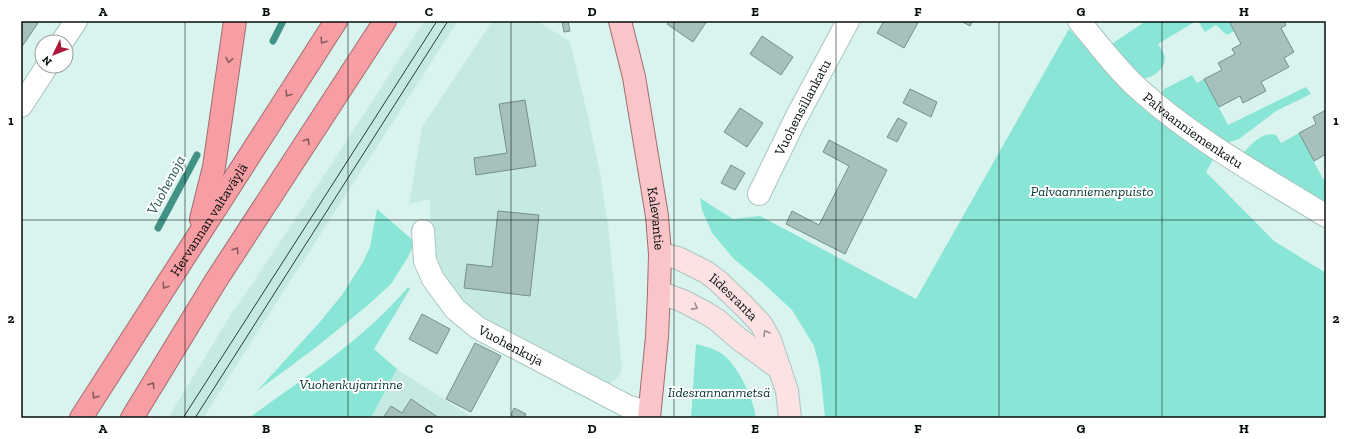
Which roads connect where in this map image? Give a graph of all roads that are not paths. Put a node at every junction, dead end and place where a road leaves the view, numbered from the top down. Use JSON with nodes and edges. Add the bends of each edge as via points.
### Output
{"nodes":[{"id":1,"x":76,"y":21,"type":"edge"},
{"id":2,"x":235,"y":21,"type":"edge"},
{"id":3,"x":336,"y":21,"type":"edge"},
{"id":4,"x":385,"y":21,"type":"edge"},
{"id":5,"x":620,"y":21,"type":"edge"},
{"id":6,"x":848,"y":21,"type":"edge"},
{"id":7,"x":1079,"y":21,"type":"edge"},
{"id":8,"x":67,"y":34,"type":"edge"},
{"id":9,"x":42,"y":74,"type":"edge"},
{"id":10,"x":21,"y":106,"type":"edge"},
{"id":11,"x":759,"y":194,"type":"dead end"},
{"id":12,"x":1326,"y":216,"type":"edge"},
{"id":13,"x":423,"y":231,"type":"dead end"},
{"id":14,"x":197,"y":236,"type":"junction"},
{"id":15,"x":660,"y":254,"type":"junction"},
{"id":16,"x":659,"y":292,"type":"junction"},
{"id":17,"x":780,"y":369,"type":"junction"},
{"id":18,"x":646,"y":416,"type":"edge"},
{"id":19,"x":81,"y":418,"type":"edge"},
{"id":20,"x":132,"y":418,"type":"edge"},
{"id":21,"x":790,"y":418,"type":"edge"}],
"edges":[{"from":1,"to":8,"type":"street"},
{"from":2,"to":14,"type":"highway","one_way":true,"via":[[214,167]]},
{"from":3,"to":14,"type":"highway","name":"Hervannan valtaväylä","one_way":true},
{"from":20,"to":4,"type":"highway","one_way":true,"via":[[215,282]]},
{"from":5,"to":15,"type":"main road","name":"Kalevantie","via":[[634,77],[655,196]]},
{"from":6,"to":11,"type":"street","name":"Vuohensillankatu"},
{"from":7,"to":12,"type":"street","name":"Palvaanniemenkatu","via":[[1140,91],[1176,120]]},
{"from":9,"to":10,"type":"street"},
{"from":13,"to":18,"type":"street","name":"Vuohenkuja","via":[[424,261],[433,279],[455,310],[478,328]]},
{"from":14,"to":19,"type":"highway","name":"Hervannan valtaväylä","one_way":true},
{"from":15,"to":16,"type":"main road","name":"Kalevantie"},
{"from":17,"to":15,"type":"main road","name":"Iidesranta","one_way":true,"via":[[770,340],[761,324],[718,281],[678,258]]},
{"from":16,"to":17,"type":"main road","name":"Iidesranta","one_way":true,"via":[[706,313]]},
{"from":16,"to":18,"type":"main road","name":"Kalevantie","via":[[657,337]]},
{"from":17,"to":21,"type":"main road","name":"Iidesranta","via":[[787,391]]}]}
